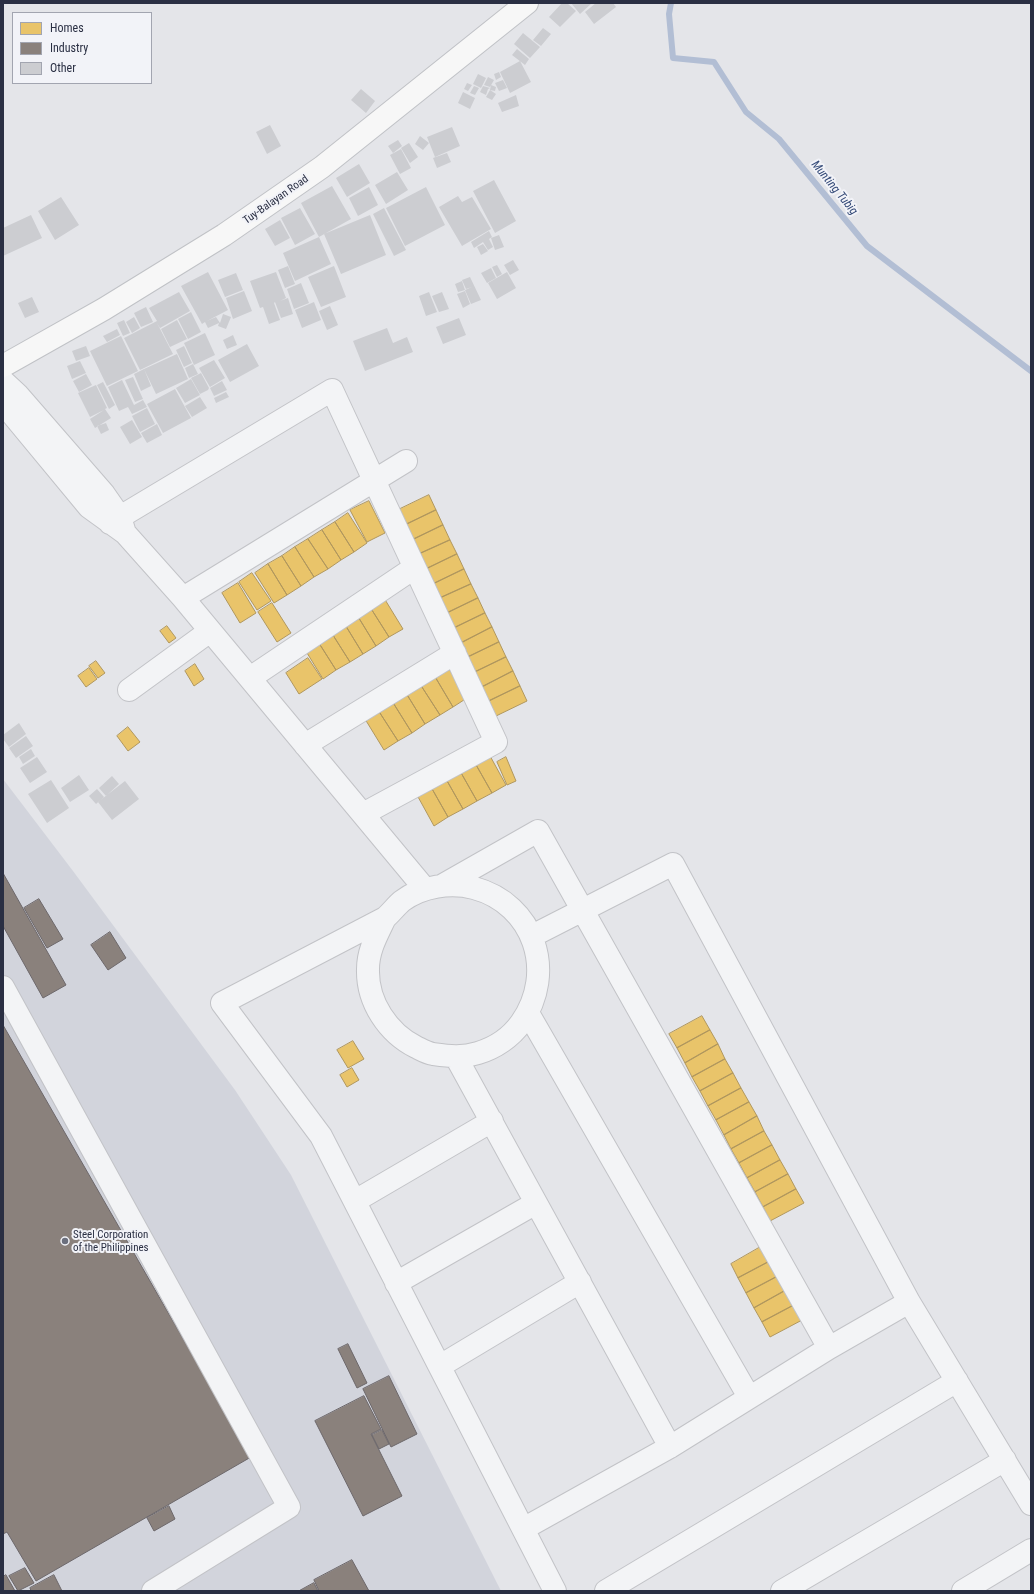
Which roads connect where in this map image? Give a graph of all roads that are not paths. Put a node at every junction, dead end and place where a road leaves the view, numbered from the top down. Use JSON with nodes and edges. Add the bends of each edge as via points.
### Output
{"nodes":[{"id":1,"x":527,"y":3,"type":"edge"},
{"id":2,"x":3,"y":366,"type":"edge"},
{"id":3,"x":3,"y":381,"type":"edge"},
{"id":4,"x":3,"y":404,"type":"edge"},
{"id":5,"x":406,"y":461,"type":"dead end"},
{"id":6,"x":374,"y":479,"type":"junction"},
{"id":7,"x":118,"y":524,"type":"junction"},
{"id":8,"x":414,"y":568,"type":"junction"},
{"id":9,"x":183,"y":598,"type":"junction"},
{"id":10,"x":210,"y":631,"type":"junction"},
{"id":11,"x":455,"y":653,"type":"junction"},
{"id":12,"x":250,"y":678,"type":"junction"},
{"id":13,"x":129,"y":690,"type":"dead end"},
{"id":14,"x":305,"y":745,"type":"junction"},
{"id":15,"x":363,"y":814,"type":"junction"},
{"id":16,"x":434,"y":887,"type":"junction"},
{"id":17,"x":583,"y":910,"type":"junction"},
{"id":18,"x":385,"y":918,"type":"junction"},
{"id":19,"x":532,"y":936,"type":"junction"},
{"id":20,"x":3,"y":987,"type":"edge"},
{"id":21,"x":528,"y":1013,"type":"junction"},
{"id":22,"x":456,"y":1057,"type":"junction"},
{"id":23,"x":492,"y":1121,"type":"junction"},
{"id":24,"x":355,"y":1201,"type":"junction"},
{"id":25,"x":536,"y":1203,"type":"junction"},
{"id":26,"x":580,"y":1282,"type":"junction"},
{"id":27,"x":396,"y":1283,"type":"junction"},
{"id":28,"x":909,"y":1302,"type":"junction"},
{"id":29,"x":829,"y":1348,"type":"junction"},
{"id":30,"x":440,"y":1366,"type":"junction"},
{"id":31,"x":957,"y":1381,"type":"junction"},
{"id":32,"x":749,"y":1396,"type":"junction"},
{"id":33,"x":670,"y":1447,"type":"junction"},
{"id":34,"x":1005,"y":1460,"type":"junction"},
{"id":35,"x":1031,"y":1504,"type":"edge"},
{"id":36,"x":523,"y":1529,"type":"junction"},
{"id":37,"x":1031,"y":1550,"type":"edge"},
{"id":38,"x":153,"y":1591,"type":"edge"},
{"id":39,"x":555,"y":1591,"type":"edge"},
{"id":40,"x":606,"y":1591,"type":"edge"},
{"id":41,"x":782,"y":1591,"type":"edge"},
{"id":42,"x":964,"y":1591,"type":"edge"}],
"edges":[{"from":1,"to":2,"type":"main road","name":"Tuy-Balayan Road","via":[[322,167],[224,236],[104,310]]},
{"from":3,"to":7,"type":"street","via":[[104,494]]},
{"from":4,"to":7,"type":"street","via":[[88,507]]},
{"from":5,"to":6,"type":"street"},
{"from":6,"to":7,"type":"street","via":[[332,390]]},
{"from":6,"to":8,"type":"street"},
{"from":6,"to":9,"type":"street"},
{"from":7,"to":9,"type":"street"},
{"from":8,"to":11,"type":"street"},
{"from":8,"to":12,"type":"street"},
{"from":9,"to":10,"type":"street"},
{"from":10,"to":12,"type":"street"},
{"from":10,"to":13,"type":"street"},
{"from":11,"to":14,"type":"street"},
{"from":11,"to":15,"type":"street","via":[[496,742]]},
{"from":12,"to":14,"type":"street"},
{"from":14,"to":15,"type":"street"},
{"from":15,"to":16,"type":"street"},
{"from":16,"to":17,"type":"street","via":[[538,831]]},
{"from":16,"to":18,"type":"street","via":[[403,901]]},
{"from":16,"to":19,"type":"street","via":[[464,885],[486,891],[505,902],[521,917]]},
{"from":17,"to":19,"type":"street"},
{"from":17,"to":28,"type":"street","via":[[672,864]]},
{"from":17,"to":29,"type":"street"},
{"from":18,"to":22,"type":"street","via":[[372,943],[368,970],[372,997],[385,1022],[404,1041],[429,1053]]},
{"from":18,"to":24,"type":"street","via":[[222,1003],[321,1136]]},
{"from":19,"to":21,"type":"street","via":[[538,955],[539,975],[536,994]]},
{"from":20,"to":38,"type":"street","via":[[289,1507]]},
{"from":21,"to":22,"type":"street","via":[[516,1031],[498,1044],[478,1053]]},
{"from":21,"to":32,"type":"street"},
{"from":22,"to":23,"type":"street"},
{"from":23,"to":24,"type":"street"},
{"from":23,"to":25,"type":"street"},
{"from":24,"to":27,"type":"street"},
{"from":25,"to":26,"type":"street"},
{"from":25,"to":27,"type":"street"},
{"from":26,"to":30,"type":"street"},
{"from":26,"to":33,"type":"street"},
{"from":27,"to":30,"type":"street"},
{"from":28,"to":29,"type":"street"},
{"from":28,"to":31,"type":"street"},
{"from":29,"to":32,"type":"street"},
{"from":30,"to":36,"type":"street"},
{"from":31,"to":34,"type":"street"},
{"from":31,"to":40,"type":"street"},
{"from":32,"to":33,"type":"street"},
{"from":33,"to":36,"type":"street"},
{"from":34,"to":35,"type":"street"},
{"from":34,"to":41,"type":"street"},
{"from":36,"to":39,"type":"street"},
{"from":37,"to":42,"type":"street"}]}
